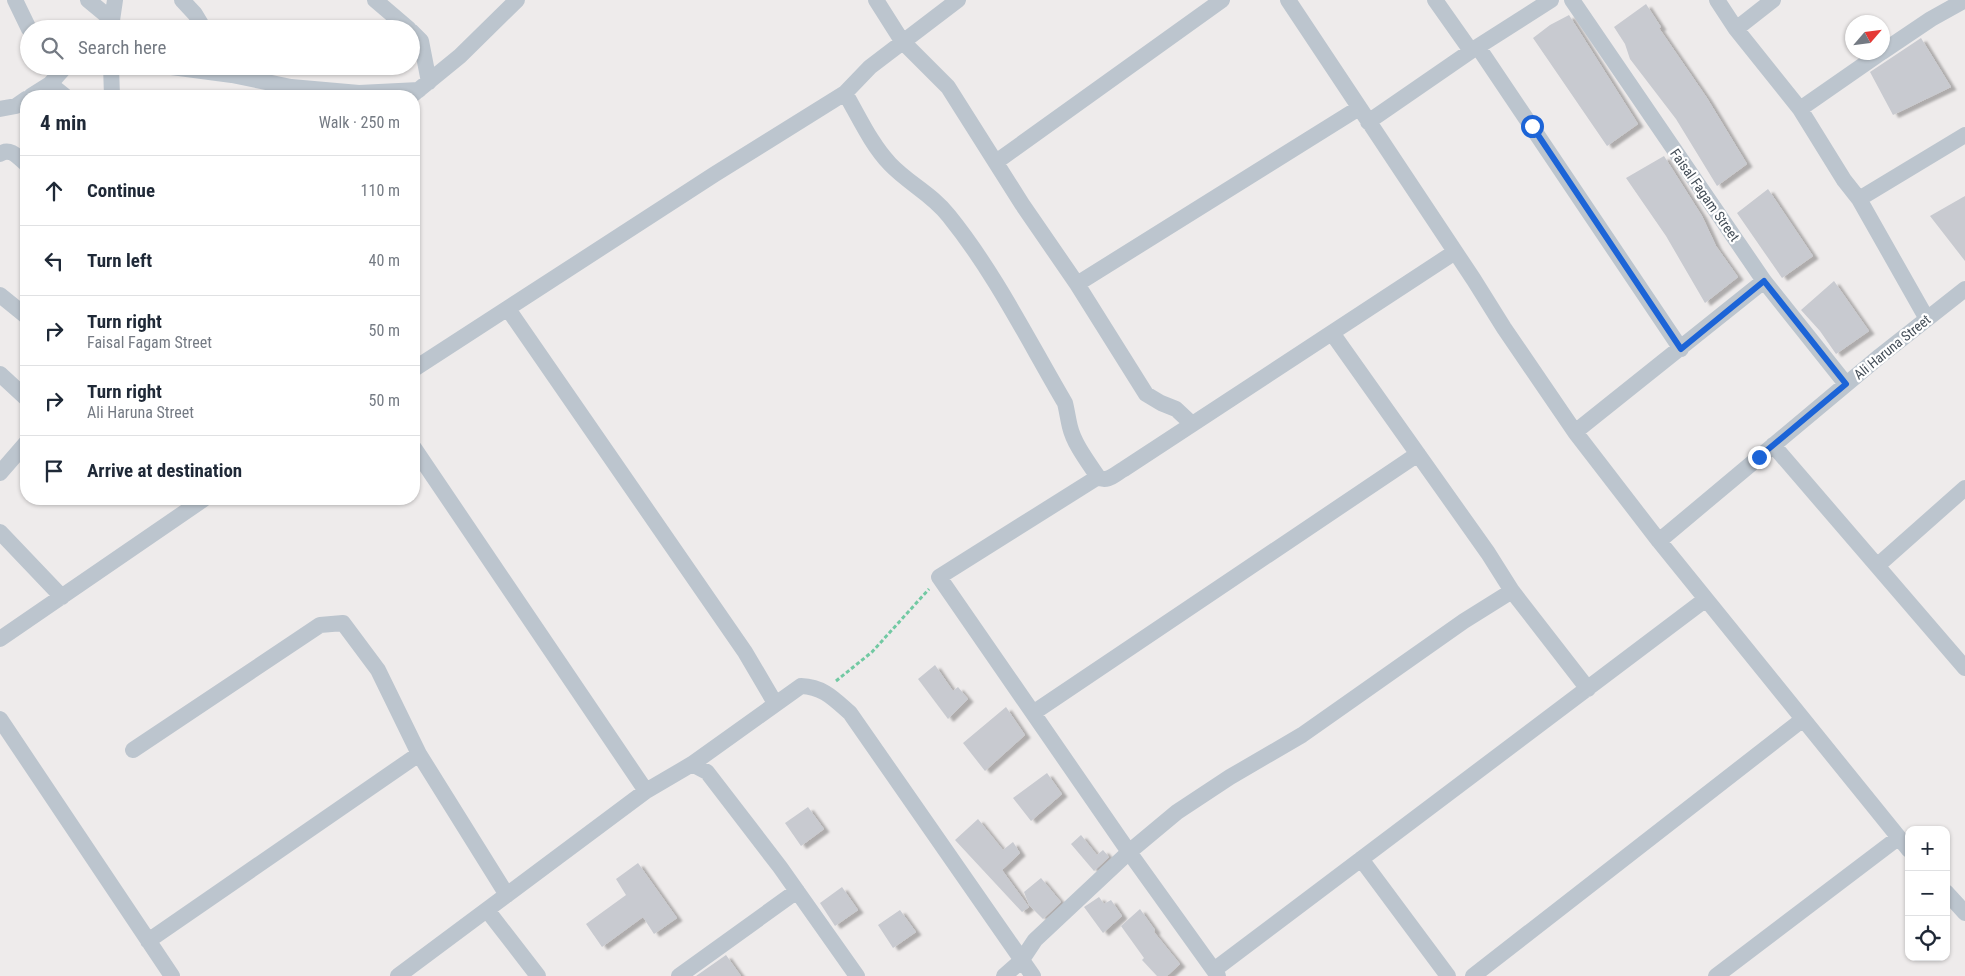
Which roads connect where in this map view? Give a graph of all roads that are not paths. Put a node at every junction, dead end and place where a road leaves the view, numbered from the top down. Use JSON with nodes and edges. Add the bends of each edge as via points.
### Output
{"nodes":[{"id":1,"x":15,"y":0,"type":"edge"},
{"id":2,"x":88,"y":0,"type":"edge"},
{"id":3,"x":115,"y":0,"type":"edge"},
{"id":4,"x":182,"y":0,"type":"edge"},
{"id":5,"x":375,"y":0,"type":"edge"},
{"id":6,"x":516,"y":0,"type":"edge"},
{"id":7,"x":876,"y":0,"type":"edge"},
{"id":8,"x":958,"y":0,"type":"edge"},
{"id":9,"x":1222,"y":0,"type":"edge"},
{"id":10,"x":1288,"y":0,"type":"edge"},
{"id":11,"x":1434,"y":0,"type":"edge"},
{"id":12,"x":1551,"y":0,"type":"edge"},
{"id":13,"x":1572,"y":0,"type":"edge"},
{"id":14,"x":1717,"y":0,"type":"edge"},
{"id":15,"x":1773,"y":0,"type":"edge"},
{"id":16,"x":1965,"y":0,"type":"edge"},
{"id":17,"x":25,"y":20,"type":"edge"},
{"id":18,"x":107,"y":20,"type":"edge"},
{"id":19,"x":112,"y":20,"type":"edge"},
{"id":20,"x":199,"y":20,"type":"edge"},
{"id":21,"x":398,"y":20,"type":"edge"},
{"id":22,"x":1736,"y":29,"type":"junction"},
{"id":23,"x":420,"y":40,"type":"edge"},
{"id":24,"x":902,"y":41,"type":"junction"},
{"id":25,"x":1890,"y":47,"type":"edge"},
{"id":26,"x":1475,"y":49,"type":"junction"},
{"id":27,"x":1870,"y":60,"type":"edge"},
{"id":28,"x":420,"y":65,"type":"edge"},
{"id":29,"x":53,"y":75,"type":"edge"},
{"id":30,"x":56,"y":75,"type":"edge"},
{"id":31,"x":111,"y":75,"type":"edge"},
{"id":32,"x":245,"y":75,"type":"edge"},
{"id":33,"x":420,"y":75,"type":"edge"},
{"id":34,"x":419,"y":89,"type":"edge"},
{"id":35,"x":37,"y":90,"type":"edge"},
{"id":36,"x":62,"y":90,"type":"edge"},
{"id":37,"x":112,"y":90,"type":"edge"},
{"id":38,"x":326,"y":90,"type":"edge"},
{"id":39,"x":404,"y":90,"type":"edge"},
{"id":40,"x":845,"y":93,"type":"junction"},
{"id":41,"x":20,"y":103,"type":"edge"},
{"id":42,"x":0,"y":109,"type":"edge"},
{"id":43,"x":1800,"y":109,"type":"junction"},
{"id":44,"x":1363,"y":115,"type":"junction"},
{"id":45,"x":1965,"y":135,"type":"edge"},
{"id":46,"x":0,"y":154,"type":"edge"},
{"id":47,"x":20,"y":159,"type":"edge"},
{"id":48,"x":996,"y":162,"type":"junction"},
{"id":49,"x":1859,"y":199,"type":"junction"},
{"id":50,"x":1455,"y":252,"type":"junction"},
{"id":51,"x":1764,"y":281,"type":"junction"},
{"id":52,"x":1077,"y":284,"type":"junction"},
{"id":53,"x":1965,"y":289,"type":"edge"},
{"id":54,"x":0,"y":295,"type":"edge"},
{"id":55,"x":508,"y":309,"type":"junction"},
{"id":56,"x":20,"y":311,"type":"edge"},
{"id":57,"x":1927,"y":319,"type":"junction"},
{"id":58,"x":1332,"y":333,"type":"junction"},
{"id":59,"x":1681,"y":349,"type":"junction"},
{"id":60,"x":420,"y":365,"type":"edge"},
{"id":61,"x":0,"y":374,"type":"edge"},
{"id":62,"x":1846,"y":384,"type":"junction"},
{"id":63,"x":20,"y":392,"type":"edge"},
{"id":64,"x":1192,"y":424,"type":"junction"},
{"id":65,"x":1576,"y":432,"type":"junction"},
{"id":66,"x":1773,"y":446,"type":"junction"},
{"id":67,"x":20,"y":449,"type":"edge"},
{"id":68,"x":1418,"y":454,"type":"junction"},
{"id":69,"x":420,"y":457,"type":"edge"},
{"id":70,"x":2,"y":467,"type":"edge"},
{"id":71,"x":1098,"y":477,"type":"junction"},
{"id":72,"x":1965,"y":488,"type":"edge"},
{"id":73,"x":195,"y":505,"type":"edge"},
{"id":74,"x":0,"y":532,"type":"edge"},
{"id":75,"x":1659,"y":541,"type":"junction"},
{"id":76,"x":1877,"y":566,"type":"junction"},
{"id":77,"x":1512,"y":591,"type":"junction"},
{"id":78,"x":62,"y":597,"type":"junction"},
{"id":79,"x":1706,"y":599,"type":"junction"},
{"id":80,"x":0,"y":639,"type":"edge"},
{"id":81,"x":1965,"y":668,"type":"edge"},
{"id":82,"x":1588,"y":689,"type":"junction"},
{"id":83,"x":775,"y":703,"type":"junction"},
{"id":84,"x":1033,"y":713,"type":"junction"},
{"id":85,"x":0,"y":719,"type":"edge"},
{"id":86,"x":1802,"y":720,"type":"junction"},
{"id":87,"x":134,"y":750,"type":"dead end"},
{"id":88,"x":419,"y":754,"type":"junction"},
{"id":89,"x":692,"y":764,"type":"junction"},
{"id":90,"x":646,"y":791,"type":"junction"},
{"id":91,"x":1898,"y":838,"type":"junction"},
{"id":92,"x":1905,"y":846,"type":"edge"},
{"id":93,"x":1129,"y":852,"type":"junction"},
{"id":94,"x":1361,"y":859,"type":"junction"},
{"id":95,"x":797,"y":891,"type":"junction"},
{"id":96,"x":507,"y":895,"type":"junction"},
{"id":97,"x":487,"y":910,"type":"junction"},
{"id":98,"x":148,"y":941,"type":"junction"},
{"id":99,"x":1021,"y":961,"type":"junction"},
{"id":100,"x":1216,"y":973,"type":"edge"},
{"id":101,"x":172,"y":976,"type":"edge"},
{"id":102,"x":398,"y":976,"type":"edge"},
{"id":103,"x":538,"y":976,"type":"edge"},
{"id":104,"x":678,"y":976,"type":"edge"},
{"id":105,"x":857,"y":976,"type":"edge"},
{"id":106,"x":1004,"y":976,"type":"edge"},
{"id":107,"x":1032,"y":976,"type":"edge"},
{"id":108,"x":1448,"y":976,"type":"edge"},
{"id":109,"x":1473,"y":976,"type":"edge"},
{"id":110,"x":1716,"y":976,"type":"edge"}],
"edges":[{"from":1,"to":17,"type":"street"},
{"from":2,"to":18,"type":"street"},
{"from":3,"to":19,"type":"street"},
{"from":4,"to":20,"type":"street"},
{"from":5,"to":21,"type":"street"},
{"from":6,"to":34,"type":"street","via":[[460,56]]},
{"from":7,"to":24,"type":"street"},
{"from":8,"to":24,"type":"street"},
{"from":9,"to":48,"type":"street"},
{"from":10,"to":44,"type":"street"},
{"from":11,"to":26,"type":"street"},
{"from":12,"to":26,"type":"street"},
{"from":13,"to":51,"type":"street","name":"Faisal Fagam Street"},
{"from":14,"to":22,"type":"street"},
{"from":15,"to":22,"type":"street"},
{"from":16,"to":25,"type":"street"},
{"from":22,"to":43,"type":"street"},
{"from":23,"to":28,"type":"street"},
{"from":24,"to":40,"type":"street"},
{"from":24,"to":48,"type":"street","via":[[948,87]]},
{"from":26,"to":44,"type":"street"},
{"from":26,"to":59,"type":"street"},
{"from":27,"to":43,"type":"street"},
{"from":29,"to":35,"type":"street"},
{"from":30,"to":36,"type":"street"},
{"from":31,"to":37,"type":"street"},
{"from":32,"to":38,"type":"street","via":[[291,87]]},
{"from":33,"to":34,"type":"street"},
{"from":34,"to":39,"type":"street"},
{"from":40,"to":55,"type":"street"},
{"from":40,"to":71,"type":"street","via":[[888,162],[905,179],[933,198],[974,248],[1065,403],[1075,439]]},
{"from":41,"to":42,"type":"street"},
{"from":43,"to":49,"type":"street"},
{"from":44,"to":50,"type":"street"},
{"from":44,"to":52,"type":"street"},
{"from":45,"to":49,"type":"street"},
{"from":46,"to":47,"type":"street","via":[[9,151]]},
{"from":48,"to":52,"type":"street"},
{"from":49,"to":57,"type":"street"},
{"from":50,"to":58,"type":"street"},
{"from":50,"to":65,"type":"street"},
{"from":51,"to":59,"type":"street"},
{"from":51,"to":62,"type":"street","name":"Faisal Fagam Street"},
{"from":52,"to":64,"type":"street","via":[[1146,394],[1176,409]]},
{"from":53,"to":57,"type":"street","name":"Ali Haruna Street"},
{"from":54,"to":56,"type":"street"},
{"from":55,"to":60,"type":"street"},
{"from":55,"to":83,"type":"street","via":[[744,652]]},
{"from":57,"to":62,"type":"street","name":"Ali Haruna Street"},
{"from":58,"to":64,"type":"street"},
{"from":58,"to":68,"type":"street"},
{"from":59,"to":65,"type":"street"},
{"from":61,"to":63,"type":"street"},
{"from":62,"to":66,"type":"street","name":"Ali Haruna Street"},
{"from":64,"to":71,"type":"street","via":[[1106,480]]},
{"from":65,"to":75,"type":"street"},
{"from":66,"to":75,"type":"street","name":"Ali Haruna Street"},
{"from":66,"to":76,"type":"street"},
{"from":67,"to":70,"type":"street"},
{"from":68,"to":77,"type":"street"},
{"from":68,"to":84,"type":"street"},
{"from":69,"to":90,"type":"street"},
{"from":71,"to":84,"type":"street","via":[[939,578]]},
{"from":72,"to":76,"type":"street"},
{"from":73,"to":78,"type":"street"},
{"from":74,"to":78,"type":"street"},
{"from":75,"to":79,"type":"street"},
{"from":76,"to":81,"type":"street"},
{"from":77,"to":82,"type":"street"},
{"from":77,"to":93,"type":"street","via":[[1302,735],[1177,812]]},
{"from":78,"to":80,"type":"street"},
{"from":79,"to":82,"type":"street"},
{"from":79,"to":86,"type":"street"},
{"from":82,"to":94,"type":"street"},
{"from":83,"to":89,"type":"street"},
{"from":83,"to":99,"type":"street","via":[[801,686],[813,686],[824,691],[850,714]]},
{"from":84,"to":93,"type":"street"},
{"from":85,"to":98,"type":"street"},
{"from":86,"to":91,"type":"street"},
{"from":86,"to":109,"type":"street"},
{"from":87,"to":88,"type":"street","via":[[320,625],[343,622],[378,670]]},
{"from":88,"to":96,"type":"street"},
{"from":88,"to":98,"type":"street"},
{"from":89,"to":90,"type":"street"},
{"from":89,"to":95,"type":"street","via":[[707,772]]},
{"from":90,"to":96,"type":"street"},
{"from":91,"to":92,"type":"street"},
{"from":91,"to":110,"type":"street"},
{"from":93,"to":99,"type":"street","via":[[1035,940]]},
{"from":93,"to":100,"type":"street"},
{"from":94,"to":100,"type":"street"},
{"from":94,"to":108,"type":"street"},
{"from":95,"to":104,"type":"street"},
{"from":95,"to":105,"type":"street"},
{"from":96,"to":97,"type":"street"},
{"from":97,"to":102,"type":"street"},
{"from":97,"to":103,"type":"street"},
{"from":98,"to":101,"type":"street"},
{"from":99,"to":106,"type":"street"},
{"from":99,"to":107,"type":"street"}]}
